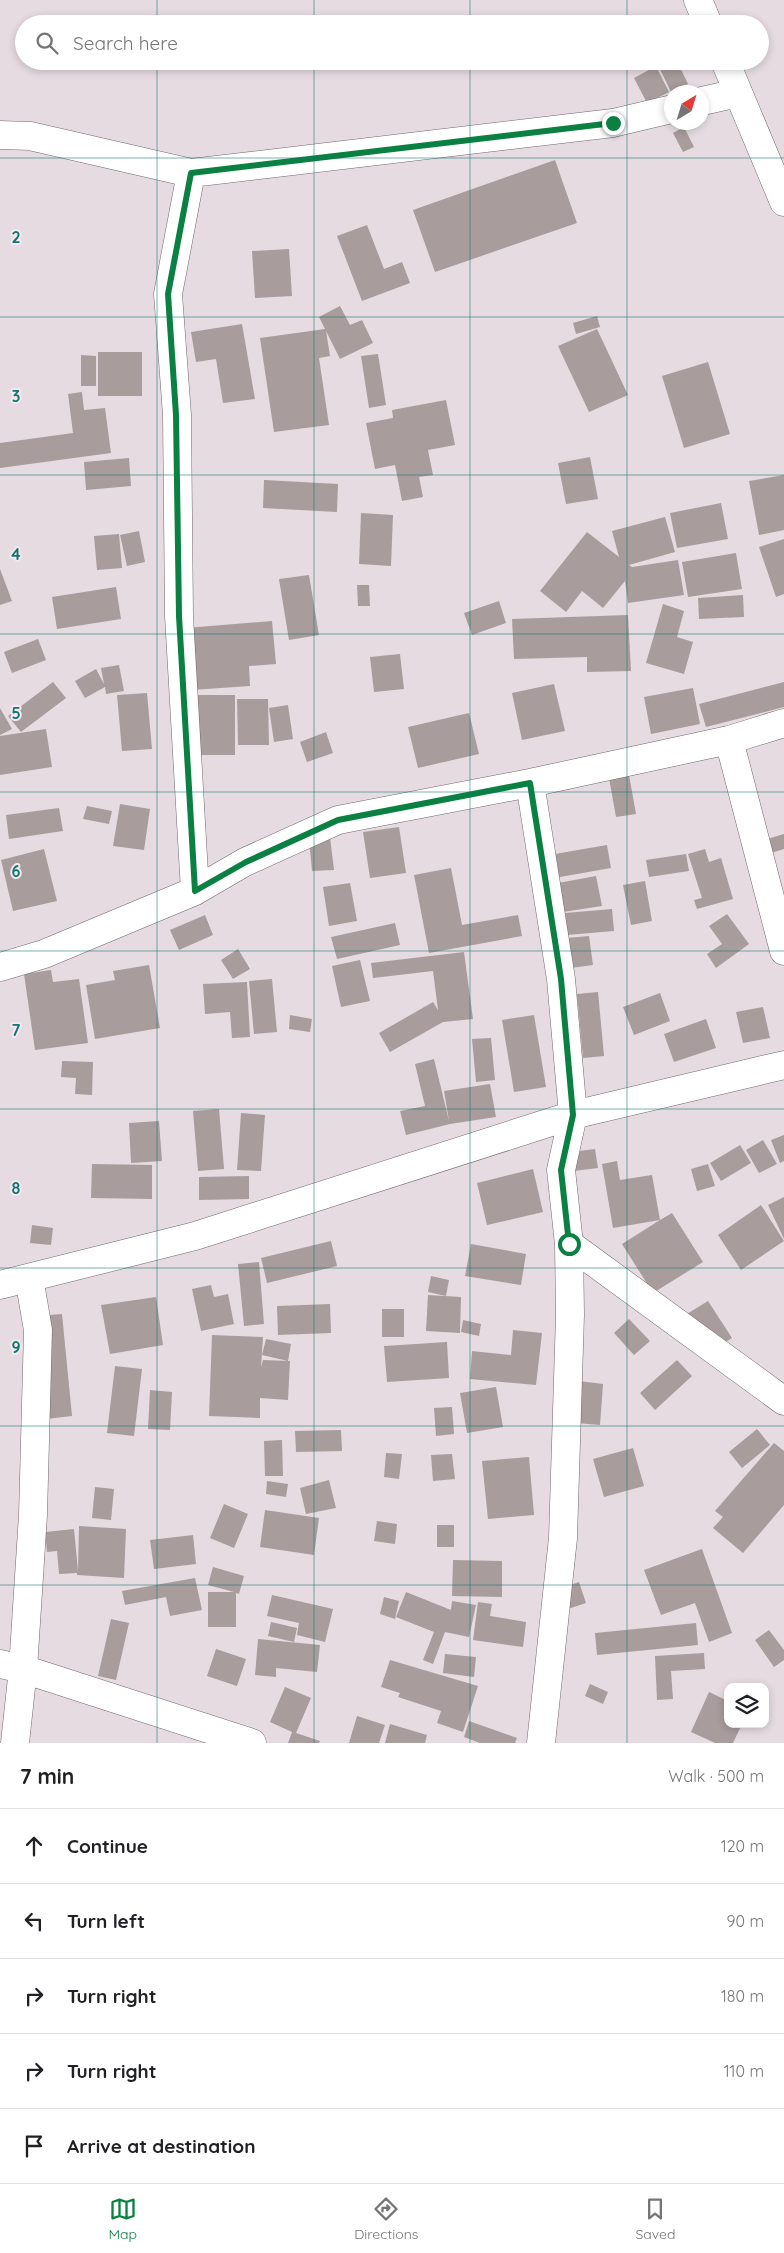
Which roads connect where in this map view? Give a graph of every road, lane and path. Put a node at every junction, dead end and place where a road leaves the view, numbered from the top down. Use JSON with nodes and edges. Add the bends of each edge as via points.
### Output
{"nodes":[{"id":1,"x":698,"y":0,"type":"edge"},
{"id":2,"x":704,"y":15,"type":"edge"},
{"id":3,"x":728,"y":70,"type":"edge"},
{"id":4,"x":738,"y":92,"type":"junction"},
{"id":5,"x":709,"y":99,"type":"edge"},
{"id":6,"x":664,"y":110,"type":"edge"},
{"id":7,"x":0,"y":135,"type":"edge"},
{"id":8,"x":191,"y":173,"type":"junction"},
{"id":9,"x":784,"y":202,"type":"edge"},
{"id":10,"x":784,"y":722,"type":"edge"},
{"id":11,"x":729,"y":740,"type":"junction"},
{"id":12,"x":530,"y":783,"type":"junction"},
{"id":13,"x":195,"y":891,"type":"junction"},
{"id":14,"x":784,"y":951,"type":"edge"},
{"id":15,"x":0,"y":967,"type":"edge"},
{"id":16,"x":784,"y":1064,"type":"edge"},
{"id":17,"x":573,"y":1115,"type":"junction"},
{"id":18,"x":569,"y":1244,"type":"junction"},
{"id":19,"x":29,"y":1278,"type":"junction"},
{"id":20,"x":0,"y":1285,"type":"edge"},
{"id":21,"x":784,"y":1401,"type":"edge"},
{"id":22,"x":12,"y":1667,"type":"edge"},
{"id":23,"x":15,"y":1743,"type":"edge"},
{"id":24,"x":252,"y":1743,"type":"edge"},
{"id":25,"x":541,"y":1743,"type":"edge"}],
"edges":[{"from":1,"to":2,"type":"street"},
{"from":3,"to":4,"type":"street"},
{"from":4,"to":5,"type":"street"},
{"from":4,"to":9,"type":"street"},
{"from":6,"to":8,"type":"street","via":[[613,123]]},
{"from":7,"to":8,"type":"street","via":[[30,136]]},
{"from":8,"to":13,"type":"street","via":[[168,294],[176,415],[179,616]]},
{"from":10,"to":11,"type":"street"},
{"from":11,"to":12,"type":"street"},
{"from":11,"to":14,"type":"street"},
{"from":12,"to":13,"type":"street","via":[[338,820],[246,862]]},
{"from":12,"to":17,"type":"street","via":[[561,979]]},
{"from":13,"to":15,"type":"street","via":[[44,954]]},
{"from":16,"to":17,"type":"street"},
{"from":17,"to":18,"type":"street","via":[[561,1170]]},
{"from":17,"to":19,"type":"street","via":[[195,1236]]},
{"from":18,"to":21,"type":"street"},
{"from":18,"to":25,"type":"street","via":[[563,1538]]},
{"from":19,"to":20,"type":"street"},
{"from":19,"to":22,"type":"street","via":[[38,1339],[33,1515]]},
{"from":22,"to":23,"type":"street"},
{"from":22,"to":24,"type":"street"}]}
